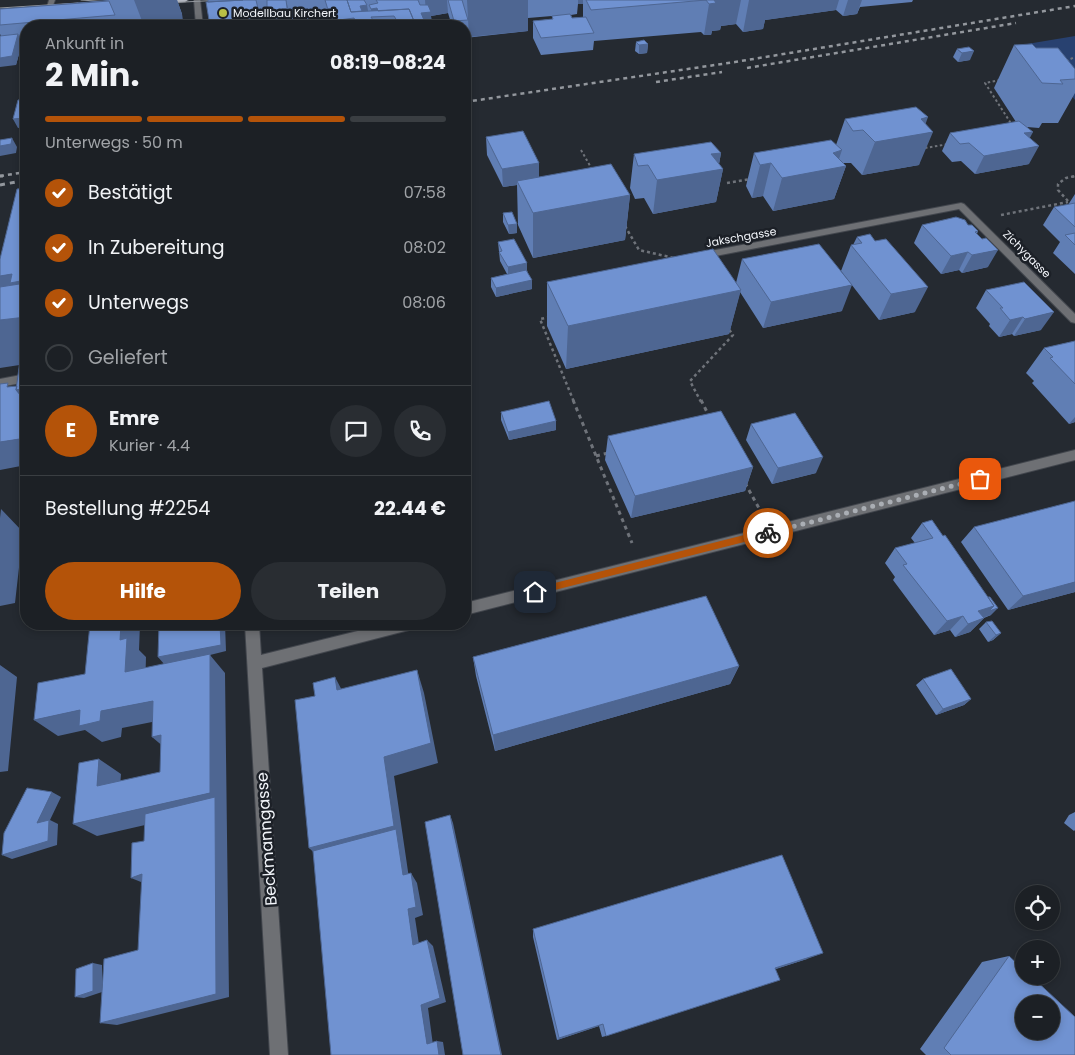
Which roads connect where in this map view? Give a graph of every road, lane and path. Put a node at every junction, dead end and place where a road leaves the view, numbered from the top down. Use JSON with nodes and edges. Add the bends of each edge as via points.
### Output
{"nodes":[{"id":1,"x":185,"y":0,"type":"edge"},
{"id":2,"x":197,"y":0,"type":"edge"},
{"id":3,"x":157,"y":1,"type":"dead end"},
{"id":4,"x":51,"y":3,"type":"edge"},
{"id":5,"x":60,"y":6,"type":"edge"},
{"id":6,"x":42,"y":7,"type":"edge"},
{"id":7,"x":199,"y":20,"type":"edge"},
{"id":8,"x":1075,"y":58,"type":"edge"},
{"id":9,"x":1066,"y":60,"type":"edge"},
{"id":10,"x":1003,"y":80,"type":"dead end"},
{"id":11,"x":1014,"y":128,"type":"edge"},
{"id":12,"x":953,"y":143,"type":"edge"},
{"id":13,"x":925,"y":148,"type":"edge"},
{"id":14,"x":581,"y":150,"type":"dead end"},
{"id":15,"x":596,"y":175,"type":"edge"},
{"id":16,"x":1075,"y":176,"type":"edge"},
{"id":17,"x":756,"y":178,"type":"dead end"},
{"id":18,"x":727,"y":183,"type":"dead end"},
{"id":19,"x":961,"y":206,"type":"joint"},
{"id":20,"x":976,"y":220,"type":"junction"},
{"id":21,"x":624,"y":225,"type":"edge"},
{"id":22,"x":704,"y":255,"type":"joint"},
{"id":23,"x":559,"y":316,"type":"edge"},
{"id":24,"x":1075,"y":320,"type":"edge"},
{"id":25,"x":728,"y":328,"type":"edge"},
{"id":26,"x":20,"y":379,"type":"edge"},
{"id":27,"x":0,"y":383,"type":"edge"},
{"id":28,"x":710,"y":419,"type":"edge"},
{"id":29,"x":614,"y":451,"type":"edge"},
{"id":30,"x":1075,"y":455,"type":"edge"},
{"id":31,"x":596,"y":456,"type":"junction"},
{"id":32,"x":743,"y":479,"type":"edge"},
{"id":33,"x":772,"y":532,"type":"junction"},
{"id":34,"x":641,"y":565,"type":"junction"},
{"id":35,"x":471,"y":608,"type":"edge"},
{"id":36,"x":252,"y":630,"type":"edge"},
{"id":37,"x":385,"y":630,"type":"edge"},
{"id":38,"x":255,"y":663,"type":"junction"},
{"id":39,"x":279,"y":1055,"type":"edge"}],
"edges":[{"from":1,"to":3,"type":"main road"},
{"from":2,"to":7,"type":"street"},
{"from":4,"to":5,"type":"main road"},
{"from":4,"to":6,"type":"main road"},
{"from":8,"to":9,"type":"path"},
{"from":10,"to":11,"type":"path","via":[[985,83]]},
{"from":12,"to":13,"type":"path"},
{"from":14,"to":15,"type":"path"},
{"from":16,"to":20,"type":"path","via":[[1058,184],[1058,190],[1068,202]]},
{"from":17,"to":18,"type":"path"},
{"from":19,"to":20,"type":"street","name":"Zichygasse"},
{"from":19,"to":22,"type":"street","name":"Jakschgasse"},
{"from":20,"to":24,"type":"street","name":"Zichygasse"},
{"from":21,"to":22,"type":"path","name":"Jakschgasse","via":[[639,250],[684,260]]},
{"from":23,"to":31,"type":"path","via":[[540,319]]},
{"from":25,"to":28,"type":"path","via":[[733,335],[690,381]]},
{"from":26,"to":27,"type":"street"},
{"from":29,"to":31,"type":"path"},
{"from":30,"to":33,"type":"street"},
{"from":31,"to":34,"type":"path"},
{"from":32,"to":33,"type":"path"},
{"from":33,"to":34,"type":"street"},
{"from":34,"to":35,"type":"street"},
{"from":36,"to":38,"type":"street","name":"Beckmanngasse"},
{"from":37,"to":38,"type":"street"},
{"from":38,"to":39,"type":"street","name":"Beckmanngasse"}]}
